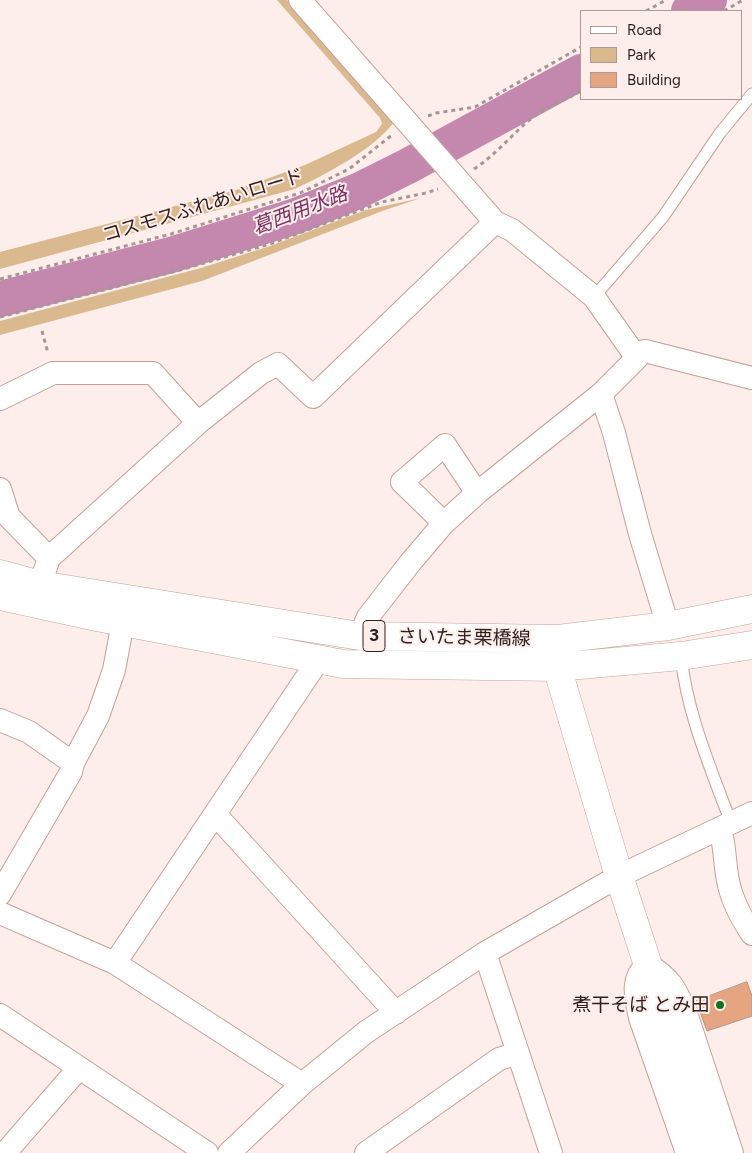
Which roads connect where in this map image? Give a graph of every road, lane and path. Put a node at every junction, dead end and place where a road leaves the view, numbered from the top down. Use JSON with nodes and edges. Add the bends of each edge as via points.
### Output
{"nodes":[{"id":1,"x":300,"y":0,"type":"edge"},
{"id":2,"x":666,"y":0,"type":"edge"},
{"id":3,"x":743,"y":0,"type":"edge"},
{"id":4,"x":648,"y":10,"type":"edge"},
{"id":5,"x":726,"y":10,"type":"edge"},
{"id":6,"x":580,"y":48,"type":"edge"},
{"id":7,"x":580,"y":92,"type":"edge"},
{"id":8,"x":752,"y":94,"type":"edge"},
{"id":9,"x":419,"y":126,"type":"junction"},
{"id":10,"x":392,"y":135,"type":"dead end"},
{"id":11,"x":454,"y":178,"type":"junction"},
{"id":12,"x":495,"y":222,"type":"junction"},
{"id":13,"x":0,"y":279,"type":"edge"},
{"id":14,"x":594,"y":296,"type":"junction"},
{"id":15,"x":0,"y":317,"type":"edge"},
{"id":16,"x":634,"y":353,"type":"junction"},
{"id":17,"x":752,"y":378,"type":"edge"},
{"id":18,"x":601,"y":394,"type":"junction"},
{"id":19,"x":0,"y":399,"type":"edge"},
{"id":20,"x":198,"y":423,"type":"junction"},
{"id":21,"x":0,"y":489,"type":"edge"},
{"id":22,"x":478,"y":493,"type":"junction"},
{"id":23,"x":444,"y":523,"type":"junction"},
{"id":24,"x":49,"y":558,"type":"junction"},
{"id":25,"x":0,"y":574,"type":"edge"},
{"id":26,"x":40,"y":585,"type":"junction"},
{"id":27,"x":0,"y":596,"type":"edge"},
{"id":28,"x":752,"y":609,"type":"edge"},
{"id":29,"x":123,"y":622,"type":"junction"},
{"id":30,"x":668,"y":626,"type":"junction"},
{"id":31,"x":360,"y":636,"type":"junction"},
{"id":32,"x":558,"y":639,"type":"junction"},
{"id":33,"x":752,"y":645,"type":"edge"},
{"id":34,"x":681,"y":656,"type":"junction"},
{"id":35,"x":319,"y":659,"type":"junction"},
{"id":36,"x":557,"y":667,"type":"junction"},
{"id":37,"x":2,"y":724,"type":"edge"},
{"id":38,"x":73,"y":763,"type":"junction"},
{"id":39,"x":752,"y":813,"type":"edge"},
{"id":40,"x":215,"y":814,"type":"junction"},
{"id":41,"x":725,"y":826,"type":"junction"},
{"id":42,"x":619,"y":876,"type":"junction"},
{"id":43,"x":0,"y":894,"type":"edge"},
{"id":44,"x":0,"y":913,"type":"edge"},
{"id":45,"x":751,"y":932,"type":"edge"},
{"id":46,"x":485,"y":953,"type":"junction"},
{"id":47,"x":115,"y":963,"type":"junction"},
{"id":48,"x":647,"y":964,"type":"junction"},
{"id":49,"x":396,"y":1012,"type":"junction"},
{"id":50,"x":0,"y":1015,"type":"edge"},
{"id":51,"x":518,"y":1053,"type":"junction"},
{"id":52,"x":79,"y":1068,"type":"junction"},
{"id":53,"x":302,"y":1084,"type":"junction"},
{"id":54,"x":239,"y":1150,"type":"edge"},
{"id":55,"x":4,"y":1153,"type":"edge"},
{"id":56,"x":207,"y":1153,"type":"edge"},
{"id":57,"x":366,"y":1153,"type":"edge"},
{"id":58,"x":551,"y":1153,"type":"edge"},
{"id":59,"x":687,"y":1153,"type":"edge"},
{"id":60,"x":709,"y":1153,"type":"edge"},
{"id":61,"x":732,"y":1153,"type":"edge"}],
"edges":[{"from":1,"to":9,"type":"street"},
{"from":2,"to":4,"type":"path"},
{"from":3,"to":5,"type":"path"},
{"from":6,"to":9,"type":"path","via":[[475,107],[436,113]]},
{"from":7,"to":11,"type":"path","via":[[528,122],[489,160]]},
{"from":8,"to":14,"type":"lane","via":[[715,140],[663,217]]},
{"from":9,"to":11,"type":"street"},
{"from":10,"to":13,"type":"path","name":"コスモスふれあいロード","via":[[349,168],[300,193],[171,234]]},
{"from":11,"to":12,"type":"street"},
{"from":11,"to":15,"type":"path","via":[[426,193],[382,202],[261,247]]},
{"from":12,"to":14,"type":"street","via":[[512,230]]},
{"from":12,"to":20,"type":"street","via":[[313,397],[278,364],[261,373]]},
{"from":14,"to":16,"type":"street"},
{"from":16,"to":17,"type":"street","via":[[645,351]]},
{"from":16,"to":18,"type":"street","via":[[637,358]]},
{"from":18,"to":22,"type":"street"},
{"from":18,"to":30,"type":"street"},
{"from":19,"to":20,"type":"street","via":[[53,373],[154,372]]},
{"from":20,"to":24,"type":"street"},
{"from":21,"to":24,"type":"street","via":[[9,517]]},
{"from":22,"to":23,"type":"street"},
{"from":22,"to":23,"type":"street","via":[[445,445],[402,482]]},
{"from":23,"to":31,"type":"street","via":[[368,617]]},
{"from":24,"to":26,"type":"street"},
{"from":25,"to":26,"type":"main road","name":"さいたま栗橋線","number":"3"},
{"from":26,"to":31,"type":"main road","name":"さいたま栗橋線","number":"3"},
{"from":27,"to":29,"type":"main road","name":"さいたま栗橋線","number":"3"},
{"from":28,"to":30,"type":"main road","name":"さいたま栗橋線","number":"3"},
{"from":29,"to":35,"type":"main road","name":"さいたま栗橋線","number":"3"},
{"from":29,"to":38,"type":"street","via":[[114,670],[98,716]]},
{"from":30,"to":32,"type":"main road","name":"さいたま栗橋線","number":"3"},
{"from":31,"to":32,"type":"main road","name":"さいたま栗橋線","number":"3"},
{"from":32,"to":36,"type":"main road"},
{"from":33,"to":34,"type":"main road","name":"さいたま栗橋線","number":"3"},
{"from":34,"to":36,"type":"main road","name":"さいたま栗橋線","number":"3"},
{"from":34,"to":41,"type":"lane","via":[[689,703]]},
{"from":35,"to":36,"type":"main road","name":"さいたま栗橋線","number":"3","via":[[343,664]]},
{"from":35,"to":40,"type":"street"},
{"from":36,"to":42,"type":"main road"},
{"from":37,"to":38,"type":"street","via":[[30,732]]},
{"from":38,"to":43,"type":"street","via":[[72,772]]},
{"from":39,"to":41,"type":"street"},
{"from":40,"to":47,"type":"street"},
{"from":40,"to":49,"type":"street"},
{"from":41,"to":42,"type":"street"},
{"from":41,"to":45,"type":"street","via":[[728,884],[732,899]]},
{"from":42,"to":46,"type":"street"},
{"from":42,"to":48,"type":"main road"},
{"from":44,"to":47,"type":"street"},
{"from":46,"to":49,"type":"street"},
{"from":46,"to":51,"type":"street"},
{"from":47,"to":53,"type":"street"},
{"from":48,"to":59,"type":"street","via":[[636,979],[640,1018]]},
{"from":48,"to":60,"type":"main road"},
{"from":48,"to":61,"type":"street","via":[[665,976],[686,1013]]},
{"from":49,"to":53,"type":"street"},
{"from":50,"to":52,"type":"street"},
{"from":51,"to":57,"type":"street","via":[[499,1059]]},
{"from":51,"to":58,"type":"street"},
{"from":52,"to":55,"type":"street"},
{"from":52,"to":56,"type":"street"},
{"from":53,"to":54,"type":"street"}]}
